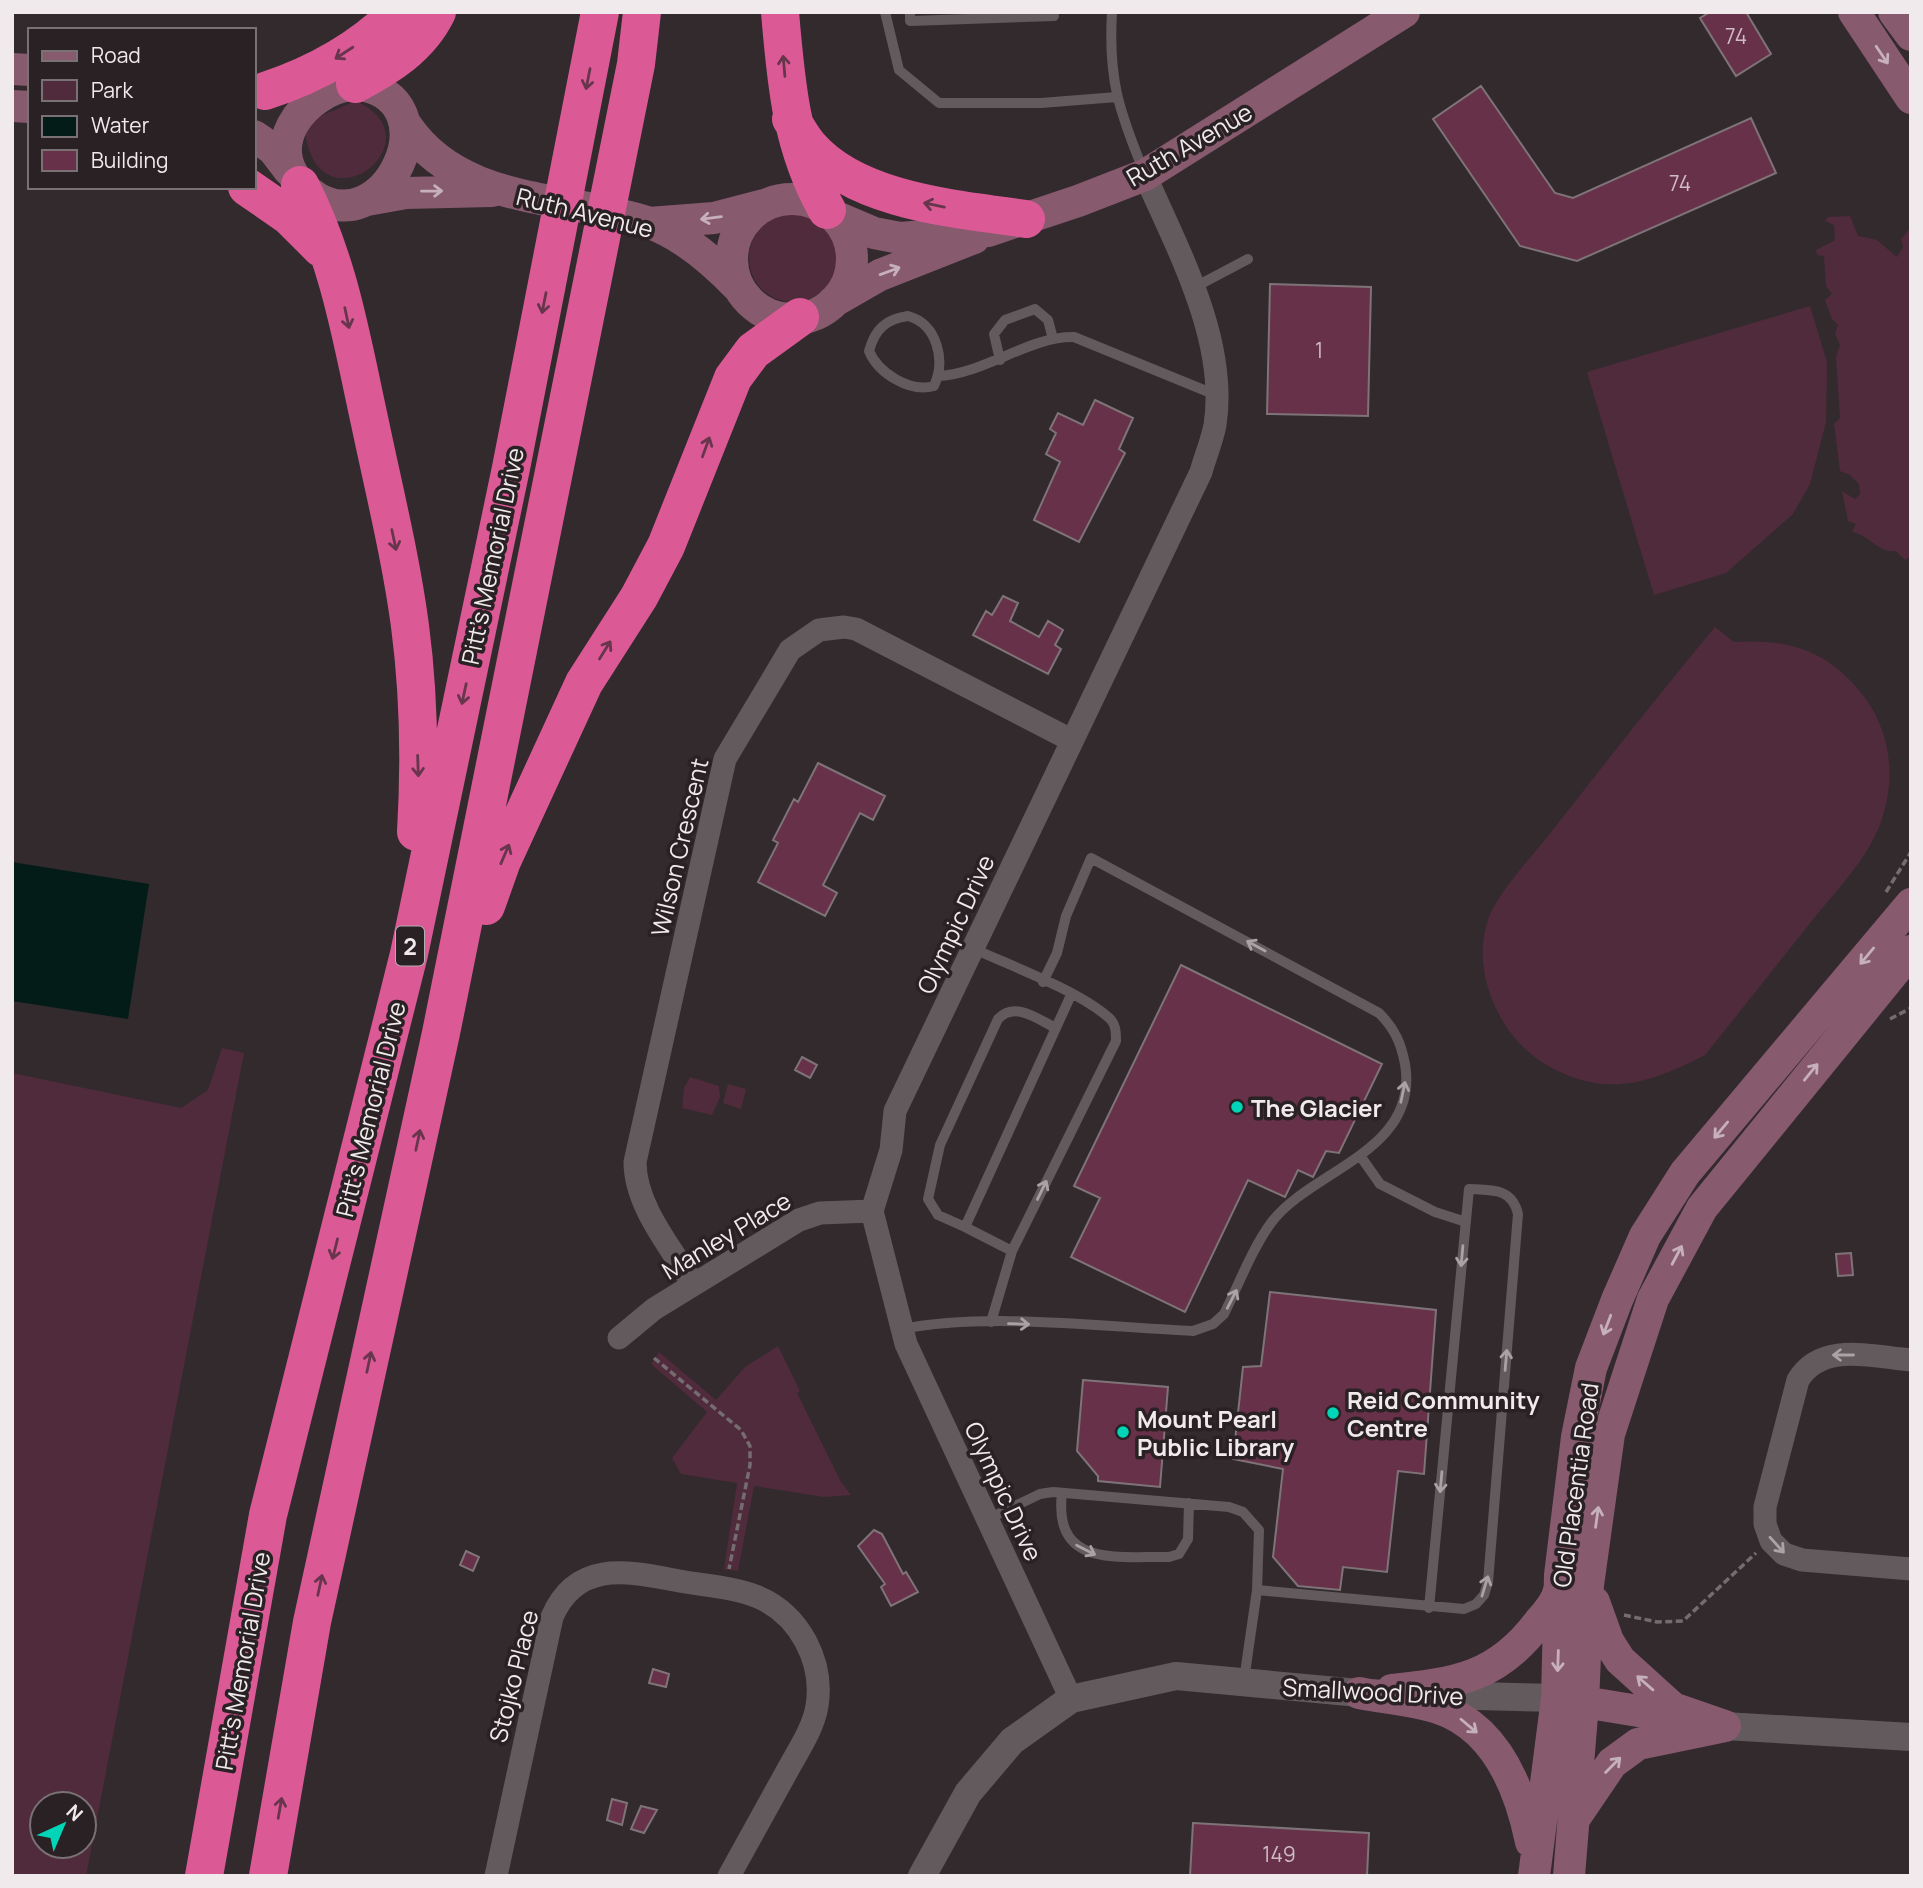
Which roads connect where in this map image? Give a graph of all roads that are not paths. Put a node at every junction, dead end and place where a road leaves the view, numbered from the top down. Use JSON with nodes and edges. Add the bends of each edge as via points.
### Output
{"nodes":[{"id":1,"x":397,"y":12,"type":"edge"},
{"id":2,"x":437,"y":12,"type":"edge"},
{"id":3,"x":600,"y":12,"type":"edge"},
{"id":4,"x":642,"y":12,"type":"edge"},
{"id":5,"x":779,"y":12,"type":"edge"},
{"id":6,"x":885,"y":12,"type":"edge"},
{"id":7,"x":909,"y":12,"type":"edge"},
{"id":8,"x":1053,"y":12,"type":"edge"},
{"id":9,"x":1112,"y":12,"type":"edge"},
{"id":10,"x":1404,"y":12,"type":"edge"},
{"id":11,"x":1854,"y":12,"type":"edge"},
{"id":12,"x":1894,"y":12,"type":"edge"},
{"id":13,"x":1911,"y":35,"type":"edge"},
{"id":14,"x":343,"y":86,"type":"junction"},
{"id":15,"x":259,"y":90,"type":"edge"},
{"id":16,"x":1117,"y":97,"type":"junction"},
{"id":17,"x":1911,"y":97,"type":"edge"},
{"id":18,"x":791,"y":119,"type":"junction"},
{"id":19,"x":406,"y":125,"type":"junction"},
{"id":20,"x":256,"y":136,"type":"edge"},
{"id":21,"x":1145,"y":175,"type":"junction"},
{"id":22,"x":294,"y":177,"type":"junction"},
{"id":23,"x":250,"y":189,"type":"edge"},
{"id":24,"x":506,"y":192,"type":"junction"},
{"id":25,"x":367,"y":200,"type":"junction"},
{"id":26,"x":772,"y":203,"type":"junction"},
{"id":27,"x":830,"y":213,"type":"junction"},
{"id":28,"x":1026,"y":219,"type":"junction"},
{"id":29,"x":648,"y":223,"type":"junction"},
{"id":30,"x":988,"y":231,"type":"junction"},
{"id":31,"x":1248,"y":259,"type":"dead end"},
{"id":32,"x":333,"y":264,"type":"junction"},
{"id":33,"x":738,"y":287,"type":"junction"},
{"id":34,"x":1195,"y":287,"type":"junction"},
{"id":35,"x":815,"y":310,"type":"junction"},
{"id":36,"x":1053,"y":339,"type":"junction"},
{"id":37,"x":1000,"y":360,"type":"junction"},
{"id":38,"x":939,"y":376,"type":"junction"},
{"id":39,"x":1216,"y":395,"type":"junction"},
{"id":40,"x":1071,"y":740,"type":"junction"},
{"id":41,"x":1897,"y":902,"type":"edge"},
{"id":42,"x":972,"y":948,"type":"junction"},
{"id":43,"x":1911,"y":951,"type":"edge"},
{"id":44,"x":409,"y":954,"type":"junction"},
{"id":45,"x":1043,"y":982,"type":"junction"},
{"id":46,"x":1071,"y":995,"type":"junction"},
{"id":47,"x":1056,"y":1028,"type":"junction"},
{"id":48,"x":442,"y":1033,"type":"junction"},
{"id":49,"x":1361,"y":1157,"type":"junction"},
{"id":50,"x":873,"y":1211,"type":"junction"},
{"id":51,"x":1466,"y":1222,"type":"junction"},
{"id":52,"x":965,"y":1227,"type":"junction"},
{"id":53,"x":1012,"y":1251,"type":"junction"},
{"id":54,"x":693,"y":1284,"type":"junction"},
{"id":55,"x":991,"y":1322,"type":"junction"},
{"id":56,"x":902,"y":1329,"type":"junction"},
{"id":57,"x":619,"y":1338,"type":"dead end"},
{"id":58,"x":1911,"y":1360,"type":"edge"},
{"id":59,"x":1062,"y":1493,"type":"junction"},
{"id":60,"x":1189,"y":1503,"type":"junction"},
{"id":61,"x":988,"y":1519,"type":"junction"},
{"id":62,"x":1911,"y":1569,"type":"edge"},
{"id":63,"x":1574,"y":1580,"type":"junction"},
{"id":64,"x":1257,"y":1590,"type":"junction"},
{"id":65,"x":1429,"y":1608,"type":"junction"},
{"id":66,"x":1243,"y":1682,"type":"junction"},
{"id":67,"x":1359,"y":1693,"type":"junction"},
{"id":68,"x":1071,"y":1699,"type":"junction"},
{"id":69,"x":1570,"y":1700,"type":"junction"},
{"id":70,"x":1725,"y":1726,"type":"junction"},
{"id":71,"x":1911,"y":1737,"type":"edge"},
{"id":72,"x":1574,"y":1820,"type":"junction"},
{"id":73,"x":1535,"y":1870,"type":"edge"},
{"id":74,"x":204,"y":1876,"type":"edge"},
{"id":75,"x":268,"y":1876,"type":"edge"},
{"id":76,"x":496,"y":1876,"type":"edge"},
{"id":77,"x":729,"y":1876,"type":"edge"},
{"id":78,"x":922,"y":1876,"type":"edge"},
{"id":79,"x":1569,"y":1876,"type":"edge"}],
"edges":[{"from":1,"to":15,"type":"highway","one_way":true,"via":[[381,29],[320,69],[299,80]]},
{"from":2,"to":14,"type":"highway","via":[[403,55]]},
{"from":3,"to":44,"type":"highway","name":"Pitt's Memorial Drive","number":"2","one_way":true},
{"from":4,"to":48,"type":"highway","name":"Pitt's Memorial Drive","number":"2","via":[[636,64]]},
{"from":18,"to":5,"type":"highway","one_way":true},
{"from":6,"to":16,"type":"lane","via":[[899,70],[939,103]]},
{"from":7,"to":8,"type":"lane","via":[[910,21],[1054,16]]},
{"from":9,"to":16,"type":"lane","via":[[1109,55]]},
{"from":10,"to":21,"type":"main road","name":"Ruth Avenue"},
{"from":11,"to":17,"type":"main road","one_way":true},
{"from":12,"to":13,"type":"main road"},
{"from":14,"to":15,"type":"main road"},
{"from":14,"to":19,"type":"main road","via":[[380,90]]},
{"from":14,"to":22,"type":"main road","via":[[309,104],[291,127],[284,153]]},
{"from":16,"to":21,"type":"lane"},
{"from":18,"to":27,"type":"highway","via":[[807,171]]},
{"from":28,"to":18,"type":"highway","one_way":true,"via":[[932,206],[857,181],[808,146]]},
{"from":19,"to":24,"type":"main road","via":[[435,158]]},
{"from":19,"to":25,"type":"main road","via":[[394,176]]},
{"from":20,"to":22,"type":"main road","via":[[273,149]]},
{"from":21,"to":28,"type":"main road","name":"Ruth Avenue"},
{"from":21,"to":34,"type":"street","name":"Olympic Drive"},
{"from":22,"to":25,"type":"main road","via":[[314,196],[331,202]]},
{"from":22,"to":32,"type":"highway","via":[[314,213]]},
{"from":23,"to":32,"type":"highway","via":[[299,224]]},
{"from":25,"to":24,"type":"main road","one_way":true,"via":[[406,193]]},
{"from":24,"to":29,"type":"main road","name":"Ruth Avenue"},
{"from":26,"to":27,"type":"main road","via":[[804,199]]},
{"from":26,"to":29,"type":"main road","one_way":true,"via":[[714,218]]},
{"from":26,"to":33,"type":"main road","via":[[752,216],[737,236],[732,265]]},
{"from":27,"to":30,"type":"main road","name":"Ruth Avenue","via":[[874,233],[900,238]]},
{"from":27,"to":35,"type":"main road","via":[[847,236],[851,264],[844,288]]},
{"from":28,"to":30,"type":"main road","name":"Ruth Avenue"},
{"from":29,"to":33,"type":"main road","name":"Ruth Avenue","via":[[699,251]]},
{"from":35,"to":30,"type":"main road","one_way":true,"via":[[880,275]]},
{"from":31,"to":34,"type":"lane"},
{"from":32,"to":44,"type":"highway","one_way":true,"via":[[410,628],[419,787]]},
{"from":33,"to":35,"type":"main road","via":[[768,314]]},
{"from":34,"to":39,"type":"street","name":"Olympic Drive","via":[[1217,378]]},
{"from":48,"to":35,"type":"highway","one_way":true,"via":[[502,861],[543,767],[584,683],[666,546],[733,378],[755,349]]},
{"from":36,"to":37,"type":"lane"},
{"from":36,"to":37,"type":"lane","via":[[1048,320],[1035,309],[1005,320],[994,334]]},
{"from":36,"to":39,"type":"lane","via":[[1074,337],[1098,345]]},
{"from":37,"to":38,"type":"lane","via":[[970,372]]},
{"from":38,"to":38,"type":"lane","via":[[936,343],[931,329],[920,319],[892,318],[881,326],[869,351],[885,373],[926,388],[934,386]]},
{"from":39,"to":40,"type":"street","name":"Olympic Drive","via":[[1214,426],[1201,472]]},
{"from":40,"to":42,"type":"street","name":"Olympic Drive"},
{"from":40,"to":54,"type":"street","name":"Wilson Crescent","via":[[856,629],[819,630],[783,659],[722,770],[635,1162],[636,1183],[646,1206]]},
{"from":41,"to":63,"type":"main road","name":"Old Placentia Road","one_way":true,"via":[[1685,1173],[1645,1236],[1591,1368],[1577,1437]]},
{"from":42,"to":45,"type":"lane"},
{"from":42,"to":50,"type":"street","name":"Olympic Drive","via":[[895,1111],[891,1150]]},
{"from":63,"to":43,"type":"main road","name":"Old Placentia Road","one_way":true,"via":[[1609,1434],[1653,1299],[1702,1208]]},
{"from":44,"to":74,"type":"highway","name":"Pitt's Memorial Drive","number":"2","one_way":true,"via":[[268,1515]]},
{"from":45,"to":46,"type":"lane"},
{"from":49,"to":45,"type":"lane","one_way":true,"via":[[1387,1131],[1407,1074],[1401,1042],[1379,1013],[1091,858]]},
{"from":46,"to":47,"type":"lane"},
{"from":53,"to":46,"type":"lane","one_way":true,"via":[[1116,1041],[1110,1018]]},
{"from":47,"to":52,"type":"lane"},
{"from":47,"to":52,"type":"lane","via":[[1016,1009],[1005,1011],[940,1145],[928,1199],[938,1215]]},
{"from":75,"to":48,"type":"highway","name":"Pitt's Memorial Drive","number":"2","one_way":true,"via":[[312,1622]]},
{"from":49,"to":51,"type":"lane","via":[[1380,1184]]},
{"from":55,"to":49,"type":"lane","one_way":true,"via":[[1193,1331],[1213,1324],[1224,1314],[1271,1222]]},
{"from":50,"to":54,"type":"street","name":"Manley Place","via":[[810,1215]]},
{"from":50,"to":56,"type":"street","name":"Olympic Drive"},
{"from":51,"to":65,"type":"lane","one_way":true},
{"from":65,"to":51,"type":"lane","one_way":true,"via":[[1464,1609],[1476,1604],[1488,1582],[1516,1204],[1499,1190],[1469,1189]]},
{"from":52,"to":53,"type":"lane"},
{"from":53,"to":55,"type":"lane"},
{"from":54,"to":57,"type":"street","name":"Manley Place"},
{"from":55,"to":56,"type":"lane","via":[[933,1323]]},
{"from":56,"to":61,"type":"street","name":"Olympic Drive"},
{"from":58,"to":62,"type":"street","one_way":true,"via":[[1836,1355],[1816,1360],[1802,1374],[1765,1524],[1771,1541],[1784,1554],[1802,1560]]},
{"from":59,"to":60,"type":"lane"},
{"from":59,"to":60,"type":"lane","one_way":true,"via":[[1062,1524],[1077,1546],[1094,1555],[1179,1555],[1188,1539]]},
{"from":59,"to":61,"type":"lane","via":[[1040,1494]]},
{"from":60,"to":64,"type":"lane","via":[[1229,1507],[1253,1521],[1261,1540]]},
{"from":61,"to":68,"type":"street","name":"Olympic Drive"},
{"from":63,"to":67,"type":"main road","via":[[1533,1630],[1487,1670],[1454,1683]]},
{"from":63,"to":69,"type":"main road","name":"Old Placentia Road"},
{"from":70,"to":63,"type":"main road","one_way":true,"via":[[1674,1708],[1619,1660]]},
{"from":64,"to":65,"type":"lane"},
{"from":64,"to":66,"type":"lane"},
{"from":66,"to":67,"type":"street","name":"Smallwood Drive"},
{"from":66,"to":68,"type":"street","name":"Smallwood Drive","via":[[1176,1676]]},
{"from":67,"to":69,"type":"street","name":"Smallwood Drive"},
{"from":67,"to":73,"type":"main road","one_way":true,"via":[[1438,1708],[1466,1721],[1493,1748],[1514,1782],[1524,1811]]},
{"from":68,"to":78,"type":"street","name":"Smallwood Drive","via":[[1003,1751],[968,1793]]},
{"from":69,"to":70,"type":"main road","name":"Smallwood Drive"},
{"from":69,"to":72,"type":"main road","name":"Old Placentia Road"},
{"from":69,"to":73,"type":"main road","name":"Old Placentia Road"},
{"from":70,"to":71,"type":"street","name":"Smallwood Drive"},
{"from":72,"to":70,"type":"main road","one_way":true,"via":[[1612,1763],[1637,1744]]},
{"from":72,"to":79,"type":"main road","name":"Old Placentia Road"},
{"from":76,"to":77,"type":"street","name":"Stojko Place","via":[[552,1617],[562,1597],[579,1583],[613,1572],[758,1597],[789,1618],[810,1651],[817,1680],[813,1721]]}]}
